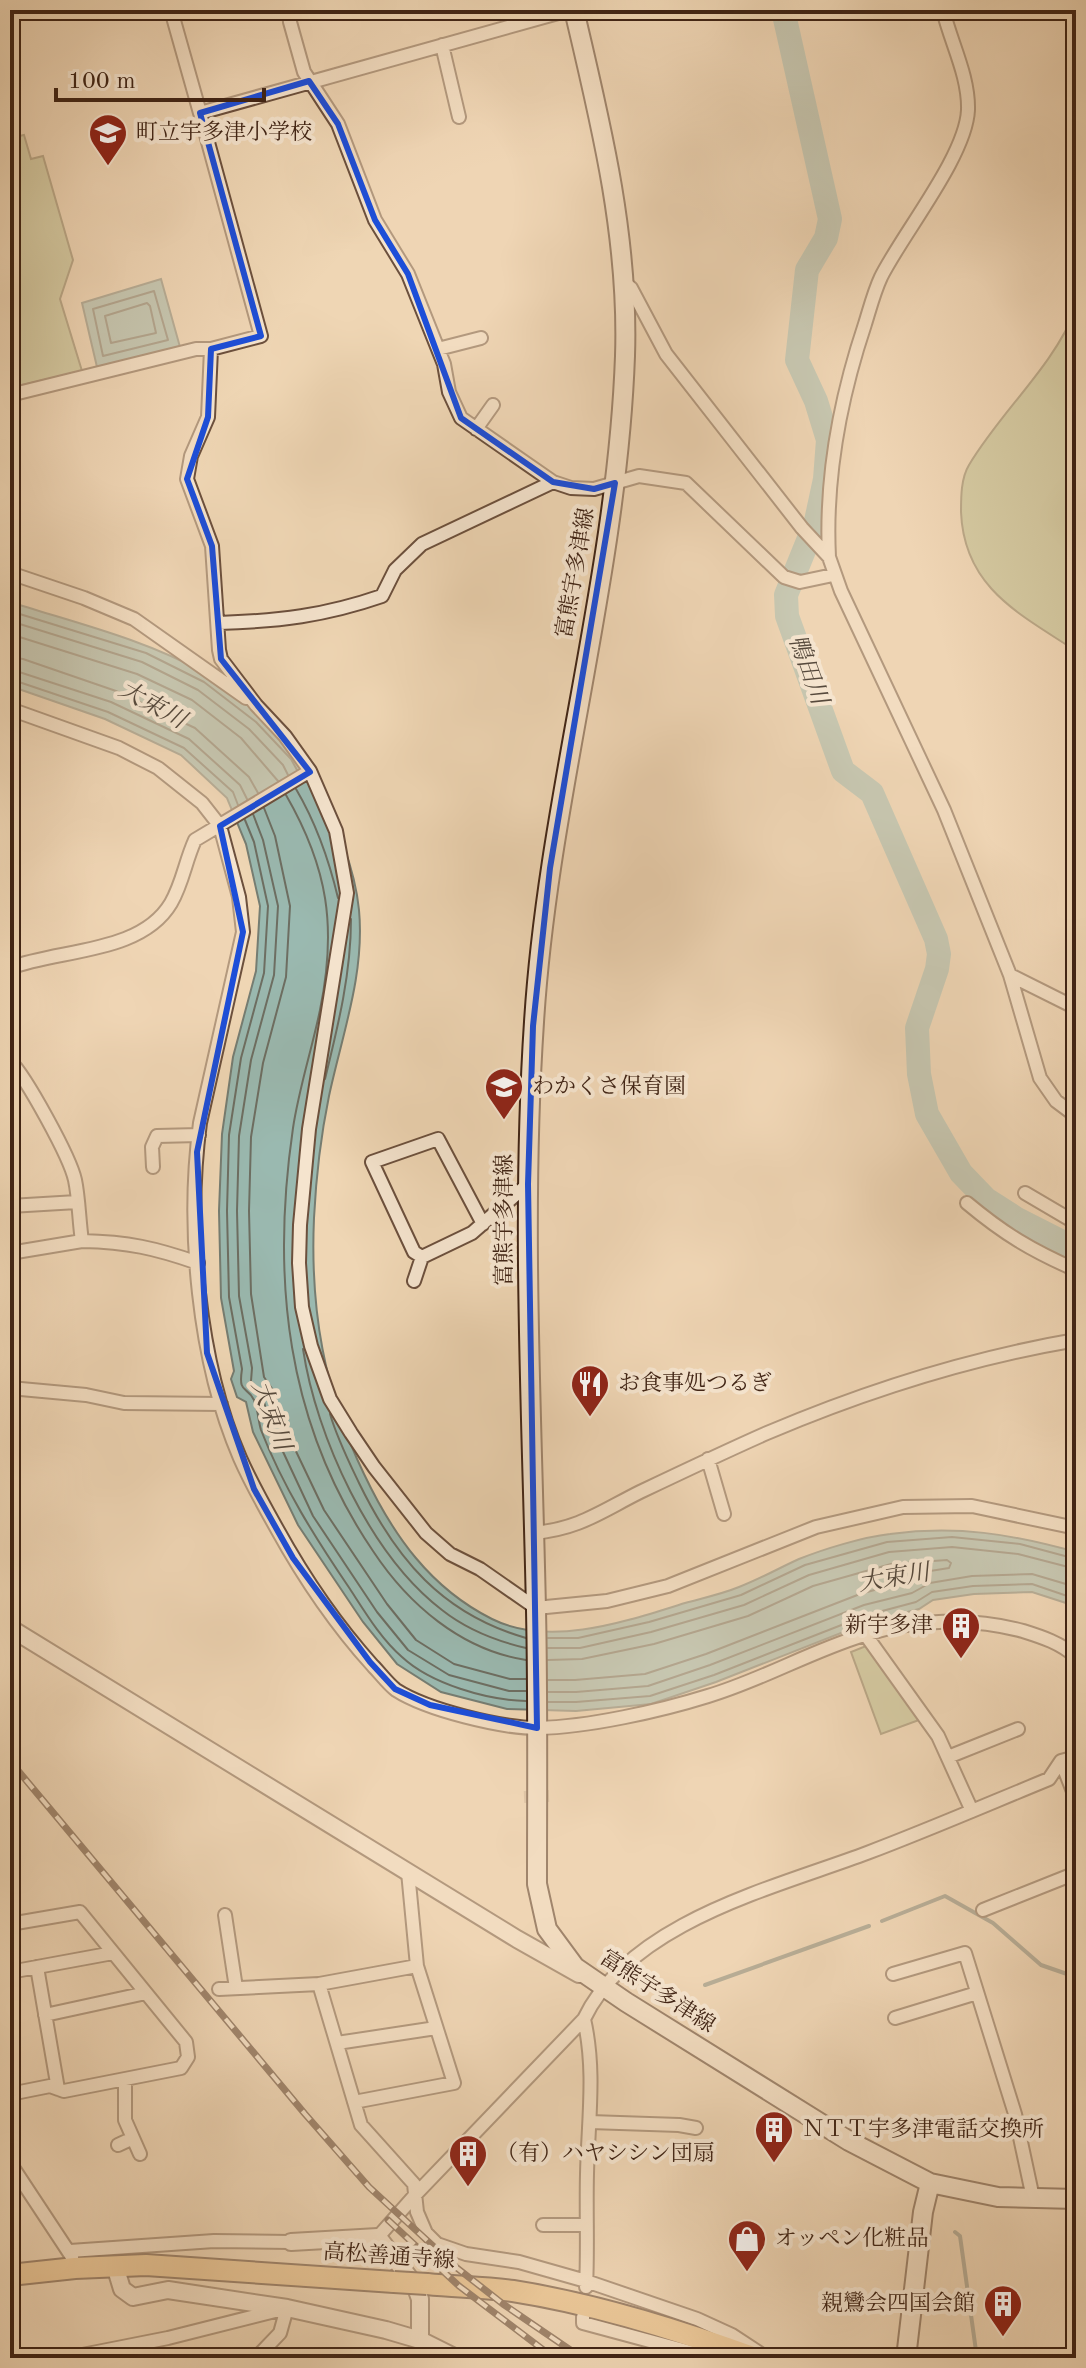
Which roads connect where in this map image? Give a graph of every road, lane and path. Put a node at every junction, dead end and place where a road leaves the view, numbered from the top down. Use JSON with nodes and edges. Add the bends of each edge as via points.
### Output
{"nodes":[{"id":1,"x":171,"y":10,"type":"edge"},
{"id":2,"x":289,"y":10,"type":"edge"},
{"id":3,"x":572,"y":10,"type":"edge"},
{"id":4,"x":943,"y":10,"type":"edge"},
{"id":5,"x":442,"y":45,"type":"junction"},
{"id":6,"x":309,"y":81,"type":"junction"},
{"id":7,"x":200,"y":113,"type":"junction"},
{"id":8,"x":459,"y":117,"type":"dead end"},
{"id":9,"x":623,"y":280,"type":"junction"},
{"id":10,"x":481,"y":338,"type":"dead end"},
{"id":11,"x":211,"y":349,"type":"junction"},
{"id":12,"x":438,"y":349,"type":"junction"},
{"id":13,"x":10,"y":395,"type":"edge"},
{"id":14,"x":493,"y":405,"type":"dead end"},
{"id":15,"x":476,"y":429,"type":"junction"},
{"id":16,"x":553,"y":482,"type":"junction"},
{"id":17,"x":615,"y":483,"type":"junction"},
{"id":18,"x":829,"y":557,"type":"junction"},
{"id":19,"x":10,"y":573,"type":"edge"},
{"id":20,"x":833,"y":575,"type":"junction"},
{"id":21,"x":219,"y":623,"type":"junction"},
{"id":22,"x":256,"y":705,"type":"junction"},
{"id":23,"x":10,"y":709,"type":"edge"},
{"id":24,"x":309,"y":773,"type":"junction"},
{"id":25,"x":224,"y":823,"type":"junction"},
{"id":26,"x":10,"y":968,"type":"edge"},
{"id":27,"x":1010,"y":975,"type":"junction"},
{"id":28,"x":1076,"y":1008,"type":"edge"},
{"id":29,"x":10,"y":1061,"type":"edge"},
{"id":30,"x":1076,"y":1116,"type":"edge"},
{"id":31,"x":199,"y":1135,"type":"junction"},
{"id":32,"x":153,"y":1167,"type":"dead end"},
{"id":33,"x":528,"y":1184,"type":"junction"},
{"id":34,"x":1025,"y":1193,"type":"dead end"},
{"id":35,"x":77,"y":1202,"type":"junction"},
{"id":36,"x":967,"y":1203,"type":"dead end"},
{"id":37,"x":10,"y":1206,"type":"edge"},
{"id":38,"x":1076,"y":1223,"type":"edge"},
{"id":39,"x":483,"y":1224,"type":"junction"},
{"id":40,"x":82,"y":1241,"type":"junction"},
{"id":41,"x":10,"y":1253,"type":"edge"},
{"id":42,"x":422,"y":1257,"type":"junction"},
{"id":43,"x":198,"y":1263,"type":"junction"},
{"id":44,"x":1076,"y":1270,"type":"edge"},
{"id":45,"x":414,"y":1281,"type":"dead end"},
{"id":46,"x":1076,"y":1340,"type":"edge"},
{"id":47,"x":10,"y":1388,"type":"edge"},
{"id":48,"x":221,"y":1404,"type":"junction"},
{"id":49,"x":708,"y":1459,"type":"junction"},
{"id":50,"x":724,"y":1514,"type":"dead end"},
{"id":51,"x":1076,"y":1528,"type":"edge"},
{"id":52,"x":533,"y":1533,"type":"junction"},
{"id":53,"x":536,"y":1610,"type":"junction"},
{"id":54,"x":10,"y":1628,"type":"edge"},
{"id":55,"x":865,"y":1634,"type":"junction"},
{"id":56,"x":1076,"y":1657,"type":"edge"},
{"id":57,"x":536,"y":1722,"type":"junction"},
{"id":58,"x":1018,"y":1729,"type":"dead end"},
{"id":59,"x":948,"y":1757,"type":"junction"},
{"id":60,"x":1076,"y":1757,"type":"edge"},
{"id":61,"x":1061,"y":1761,"type":"junction"},
{"id":62,"x":1076,"y":1799,"type":"edge"},
{"id":63,"x":972,"y":1811,"type":"junction"},
{"id":64,"x":408,"y":1872,"type":"junction"},
{"id":65,"x":1076,"y":1873,"type":"edge"},
{"id":66,"x":983,"y":1910,"type":"dead end"},
{"id":67,"x":225,"y":1915,"type":"dead end"},
{"id":68,"x":10,"y":1924,"type":"edge"},
{"id":69,"x":113,"y":1953,"type":"junction"},
{"id":70,"x":417,"y":1966,"type":"junction"},
{"id":71,"x":37,"y":1967,"type":"junction"},
{"id":72,"x":10,"y":1972,"type":"edge"},
{"id":73,"x":893,"y":1974,"type":"dead end"},
{"id":74,"x":319,"y":1984,"type":"junction"},
{"id":75,"x":603,"y":1987,"type":"junction"},
{"id":76,"x":236,"y":1988,"type":"junction"},
{"id":77,"x":219,"y":1989,"type":"dead end"},
{"id":78,"x":146,"y":1993,"type":"junction"},
{"id":79,"x":977,"y":1993,"type":"junction"},
{"id":80,"x":45,"y":2015,"type":"junction"},
{"id":81,"x":895,"y":2018,"type":"dead end"},
{"id":82,"x":584,"y":2019,"type":"junction"},
{"id":83,"x":436,"y":2028,"type":"junction"},
{"id":84,"x":337,"y":2043,"type":"junction"},
{"id":85,"x":125,"y":2081,"type":"junction"},
{"id":86,"x":58,"y":2089,"type":"junction"},
{"id":87,"x":10,"y":2094,"type":"edge"},
{"id":88,"x":354,"y":2102,"type":"junction"},
{"id":89,"x":590,"y":2122,"type":"junction"},
{"id":90,"x":696,"y":2128,"type":"dead end"},
{"id":91,"x":133,"y":2138,"type":"junction"},
{"id":92,"x":118,"y":2145,"type":"dead end"},
{"id":93,"x":140,"y":2154,"type":"dead end"},
{"id":94,"x":10,"y":2163,"type":"edge"},
{"id":95,"x":930,"y":2183,"type":"junction"},
{"id":96,"x":416,"y":2194,"type":"junction"},
{"id":97,"x":1033,"y":2198,"type":"junction"},
{"id":98,"x":1076,"y":2199,"type":"edge"},
{"id":99,"x":543,"y":2225,"type":"dead end"},
{"id":100,"x":586,"y":2225,"type":"junction"},
{"id":101,"x":378,"y":2237,"type":"junction"},
{"id":102,"x":291,"y":2242,"type":"joint"},
{"id":103,"x":72,"y":2259,"type":"junction"},
{"id":104,"x":115,"y":2266,"type":"junction"},
{"id":105,"x":10,"y":2275,"type":"edge"},
{"id":106,"x":586,"y":2285,"type":"junction"},
{"id":107,"x":287,"y":2308,"type":"junction"},
{"id":108,"x":583,"y":2317,"type":"dead end"},
{"id":109,"x":420,"y":2340,"type":"junction"},
{"id":110,"x":67,"y":2358,"type":"edge"},
{"id":111,"x":256,"y":2358,"type":"edge"},
{"id":112,"x":456,"y":2358,"type":"edge"},
{"id":113,"x":713,"y":2358,"type":"edge"},
{"id":114,"x":755,"y":2358,"type":"edge"},
{"id":115,"x":767,"y":2358,"type":"edge"},
{"id":116,"x":906,"y":2358,"type":"edge"}],
"edges":[{"from":1,"to":7,"type":"street"},
{"from":2,"to":6,"type":"street"},
{"from":3,"to":5,"type":"street"},
{"from":3,"to":9,"type":"main road","name":"富熊宇多津線","via":[[605,139]]},
{"from":4,"to":18,"type":"street","via":[[964,78],[968,111],[951,160],[880,279],[848,376],[832,467]]},
{"from":5,"to":6,"type":"street"},
{"from":5,"to":8,"type":"street"},
{"from":6,"to":7,"type":"street"},
{"from":6,"to":12,"type":"street","via":[[338,124],[375,220],[408,274]]},
{"from":7,"to":11,"type":"street","via":[[261,336]]},
{"from":9,"to":17,"type":"main road","name":"富熊宇多津線","via":[[625,351]]},
{"from":9,"to":18,"type":"street","via":[[666,354]]},
{"from":10,"to":12,"type":"street"},
{"from":11,"to":13,"type":"street"},
{"from":11,"to":21,"type":"street","via":[[208,417],[187,479],[212,546]]},
{"from":12,"to":15,"type":"street","via":[[461,418]]},
{"from":14,"to":15,"type":"street"},
{"from":15,"to":16,"type":"street"},
{"from":16,"to":17,"type":"street","via":[[594,489]]},
{"from":16,"to":21,"type":"street","via":[[422,544],[395,570],[382,596],[315,616]]},
{"from":17,"to":20,"type":"street","via":[[639,476],[686,483],[784,577],[800,582]]},
{"from":17,"to":33,"type":"main road","name":"富熊宇多津線","via":[[540,941]]},
{"from":18,"to":20,"type":"street"},
{"from":19,"to":22,"type":"street","via":[[134,619]]},
{"from":20,"to":27,"type":"street","via":[[944,810]]},
{"from":21,"to":22,"type":"street","via":[[221,659]]},
{"from":22,"to":24,"type":"street"},
{"from":23,"to":25,"type":"street","via":[[119,748],[158,768]]},
{"from":24,"to":25,"type":"street"},
{"from":24,"to":53,"type":"street","via":[[336,831],[347,893],[309,1129],[300,1225],[302,1307],[311,1346],[330,1399],[426,1533]]},
{"from":25,"to":26,"type":"street","via":[[195,840],[169,907],[145,929],[118,943]]},
{"from":25,"to":31,"type":"street","via":[[243,932]]},
{"from":27,"to":28,"type":"street"},
{"from":27,"to":30,"type":"street","via":[[1040,1078],[1056,1101]]},
{"from":29,"to":35,"type":"street","via":[[61,1147],[75,1178]]},
{"from":31,"to":32,"type":"street","via":[[157,1136]]},
{"from":31,"to":43,"type":"street"},
{"from":33,"to":39,"type":"street"},
{"from":33,"to":52,"type":"main road","name":"富熊宇多津線"},
{"from":34,"to":38,"type":"street"},
{"from":35,"to":37,"type":"street"},
{"from":35,"to":40,"type":"street"},
{"from":36,"to":44,"type":"street","via":[[1001,1231]]},
{"from":39,"to":42,"type":"street"},
{"from":39,"to":42,"type":"street","via":[[438,1139],[372,1162],[414,1252]]},
{"from":40,"to":41,"type":"street"},
{"from":40,"to":43,"type":"street","via":[[154,1248]]},
{"from":42,"to":45,"type":"street"},
{"from":43,"to":48,"type":"street","via":[[207,1353]]},
{"from":46,"to":49,"type":"street","via":[[914,1378]]},
{"from":47,"to":48,"type":"street","via":[[124,1403]]},
{"from":48,"to":57,"type":"street","via":[[254,1489],[293,1558],[349,1637],[395,1689],[462,1715]]},
{"from":49,"to":50,"type":"street"},
{"from":49,"to":52,"type":"street","via":[[582,1524]]},
{"from":51,"to":53,"type":"street","via":[[972,1506],[903,1507],[816,1527],[668,1586]]},
{"from":52,"to":53,"type":"main road","name":"富熊宇多津線"},
{"from":53,"to":57,"type":"main road","name":"富熊宇多津線"},
{"from":54,"to":64,"type":"street"},
{"from":55,"to":56,"type":"street","via":[[974,1622],[1045,1638]]},
{"from":55,"to":57,"type":"street","via":[[710,1696],[634,1715]]},
{"from":55,"to":59,"type":"street","via":[[926,1717]]},
{"from":57,"to":75,"type":"main road","name":"富熊宇多津線","via":[[537,1884],[547,1929],[575,1967]]},
{"from":58,"to":59,"type":"street"},
{"from":59,"to":63,"type":"street"},
{"from":60,"to":61,"type":"street"},
{"from":61,"to":62,"type":"street"},
{"from":61,"to":63,"type":"street","via":[[1049,1779]]},
{"from":63,"to":75,"type":"street","via":[[681,1925]]},
{"from":64,"to":70,"type":"street"},
{"from":64,"to":75,"type":"street"},
{"from":65,"to":66,"type":"street"},
{"from":67,"to":76,"type":"street"},
{"from":68,"to":69,"type":"street","via":[[80,1912]]},
{"from":69,"to":71,"type":"street"},
{"from":69,"to":78,"type":"street"},
{"from":70,"to":74,"type":"street"},
{"from":70,"to":83,"type":"street"},
{"from":71,"to":72,"type":"street"},
{"from":71,"to":80,"type":"street"},
{"from":73,"to":79,"type":"street","via":[[965,1953]]},
{"from":74,"to":76,"type":"street"},
{"from":74,"to":84,"type":"street"},
{"from":75,"to":82,"type":"street"},
{"from":75,"to":95,"type":"main road","name":"富熊宇多津線","via":[[849,2141]]},
{"from":76,"to":77,"type":"street"},
{"from":78,"to":80,"type":"street"},
{"from":78,"to":85,"type":"street","via":[[186,2042],[188,2057],[181,2068]]},
{"from":79,"to":81,"type":"street"},
{"from":79,"to":97,"type":"street","via":[[1015,2114]]},
{"from":80,"to":86,"type":"street"},
{"from":82,"to":89,"type":"street","via":[[591,2047]]},
{"from":82,"to":96,"type":"street"},
{"from":83,"to":84,"type":"street"},
{"from":83,"to":88,"type":"street","via":[[454,2083]]},
{"from":84,"to":88,"type":"street"},
{"from":85,"to":86,"type":"street"},
{"from":85,"to":91,"type":"street","via":[[125,2120]]},
{"from":86,"to":87,"type":"street"},
{"from":88,"to":96,"type":"street","via":[[361,2125],[414,2184]]},
{"from":89,"to":90,"type":"street","via":[[646,2130]]},
{"from":89,"to":100,"type":"street"},
{"from":91,"to":92,"type":"street"},
{"from":91,"to":93,"type":"street"},
{"from":94,"to":103,"type":"street"},
{"from":95,"to":97,"type":"main road","name":"富熊宇多津線","via":[[998,2197]]},
{"from":95,"to":116,"type":"main road"},
{"from":96,"to":101,"type":"street"},
{"from":96,"to":106,"type":"street","via":[[417,2212],[437,2244],[519,2262]]},
{"from":97,"to":98,"type":"main road","name":"富熊宇多津線"},
{"from":99,"to":100,"type":"street"},
{"from":100,"to":106,"type":"street"},
{"from":101,"to":102,"type":"street"},
{"from":101,"to":109,"type":"street","via":[[415,2285]]},
{"from":102,"to":103,"type":"street","via":[[214,2241]]},
{"from":103,"to":104,"type":"main road","name":"高松善通寺線"},
{"from":103,"to":105,"type":"main road","name":"高松善通寺線"},
{"from":104,"to":107,"type":"street","via":[[122,2289],[133,2297],[168,2290]]},
{"from":104,"to":114,"type":"main road","name":"高松善通寺線","bridge":true,"via":[[510,2291],[600,2308]]},
{"from":106,"to":115,"type":"street","via":[[697,2319]]},
{"from":107,"to":109,"type":"street"},
{"from":107,"to":110,"type":"street"},
{"from":107,"to":111,"type":"street","via":[[280,2333]]},
{"from":108,"to":113,"type":"street","via":[[583,2323]]},
{"from":109,"to":112,"type":"street"}]}
